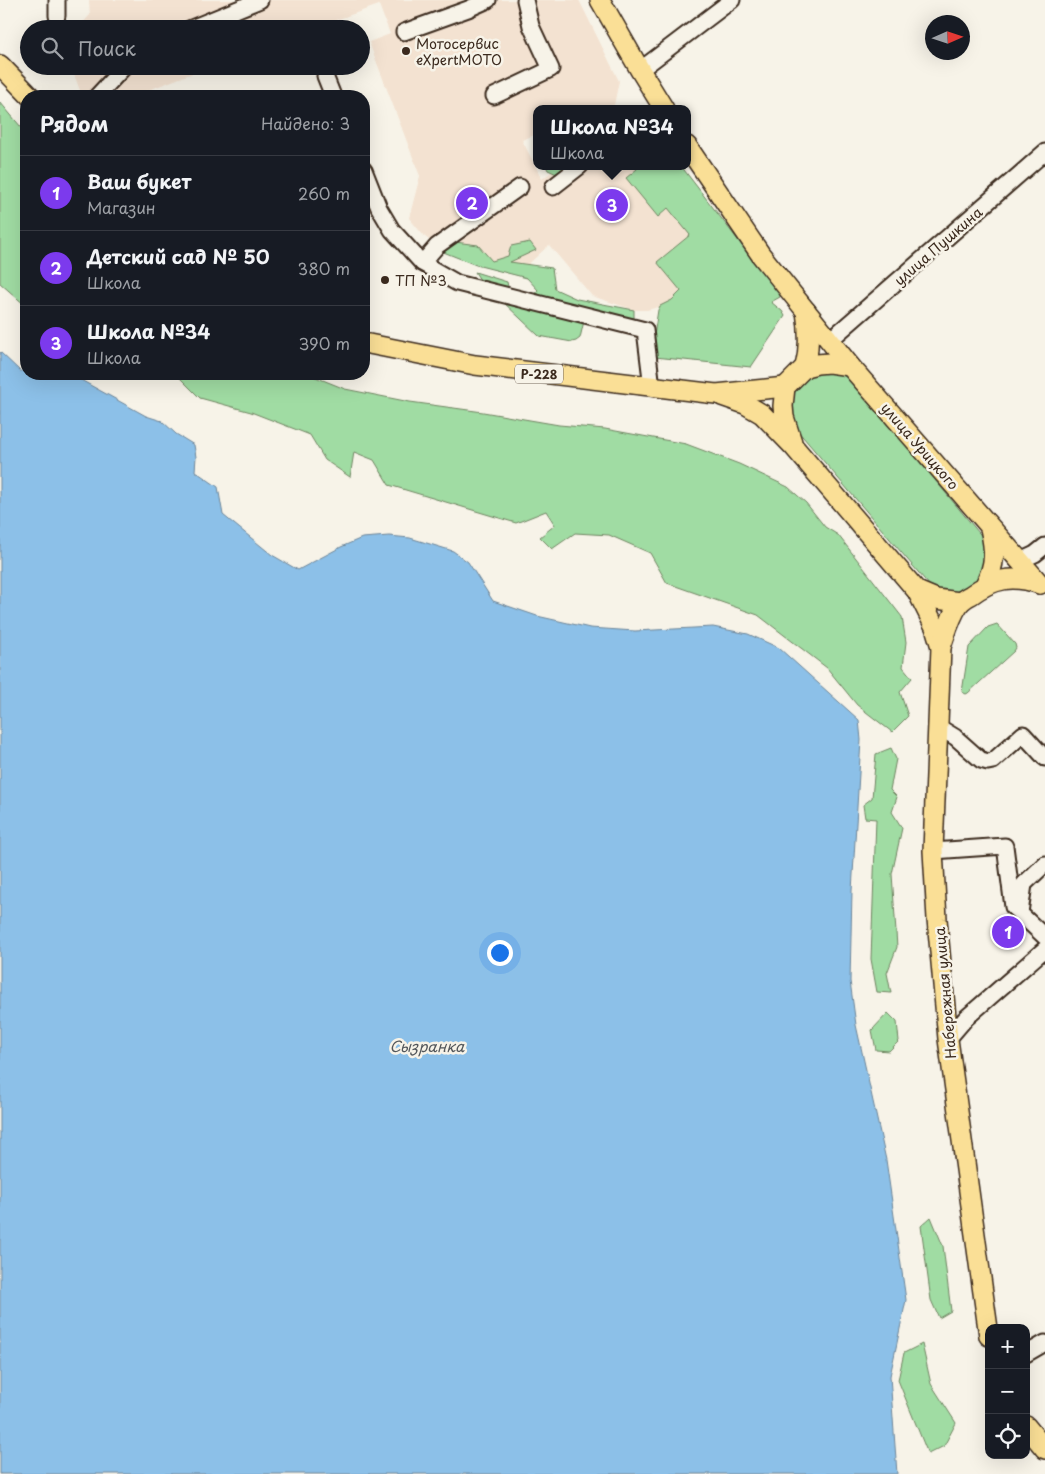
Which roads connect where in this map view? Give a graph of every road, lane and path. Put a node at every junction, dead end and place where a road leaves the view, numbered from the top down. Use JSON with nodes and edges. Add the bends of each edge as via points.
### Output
{"nodes":[{"id":1,"x":57,"y":0,"type":"edge"},
{"id":2,"x":260,"y":0,"type":"edge"},
{"id":3,"x":488,"y":0,"type":"edge"},
{"id":4,"x":525,"y":0,"type":"edge"},
{"id":5,"x":600,"y":0,"type":"edge"},
{"id":6,"x":732,"y":0,"type":"edge"},
{"id":7,"x":57,"y":16,"type":"dead end"},
{"id":8,"x":211,"y":20,"type":"edge"},
{"id":9,"x":404,"y":32,"type":"dead end"},
{"id":10,"x":0,"y":65,"type":"edge"},
{"id":11,"x":640,"y":70,"type":"junction"},
{"id":12,"x":117,"y":75,"type":"edge"},
{"id":13,"x":325,"y":76,"type":"dead end"},
{"id":14,"x":24,"y":90,"type":"edge"},
{"id":15,"x":103,"y":90,"type":"edge"},
{"id":16,"x":331,"y":90,"type":"edge"},
{"id":17,"x":494,"y":96,"type":"dead end"},
{"id":18,"x":659,"y":105,"type":"edge"},
{"id":19,"x":691,"y":152,"type":"edge"},
{"id":20,"x":1045,"y":152,"type":"edge"},
{"id":21,"x":575,"y":170,"type":"edge"},
{"id":22,"x":370,"y":184,"type":"edge"},
{"id":23,"x":553,"y":187,"type":"dead end"},
{"id":24,"x":520,"y":188,"type":"dead end"},
{"id":25,"x":422,"y":263,"type":"junction"},
{"id":26,"x":806,"y":310,"type":"junction"},
{"id":27,"x":830,"y":340,"type":"junction"},
{"id":28,"x":370,"y":345,"type":"edge"},
{"id":29,"x":850,"y":366,"type":"junction"},
{"id":30,"x":805,"y":367,"type":"junction"},
{"id":31,"x":785,"y":386,"type":"junction"},
{"id":32,"x":652,"y":387,"type":"junction"},
{"id":33,"x":716,"y":394,"type":"junction"},
{"id":34,"x":794,"y":446,"type":"junction"},
{"id":35,"x":990,"y":527,"type":"junction"},
{"id":36,"x":1045,"y":546,"type":"edge"},
{"id":37,"x":1020,"y":561,"type":"junction"},
{"id":38,"x":985,"y":584,"type":"junction"},
{"id":39,"x":1043,"y":587,"type":"edge"},
{"id":40,"x":916,"y":591,"type":"junction"},
{"id":41,"x":960,"y":602,"type":"junction"},
{"id":42,"x":941,"y":647,"type":"junction"},
{"id":43,"x":937,"y":726,"type":"junction"},
{"id":44,"x":1045,"y":758,"type":"edge"},
{"id":45,"x":934,"y":851,"type":"junction"},
{"id":46,"x":1045,"y":864,"type":"edge"},
{"id":47,"x":1020,"y":913,"type":"junction"},
{"id":48,"x":1045,"y":937,"type":"edge"},
{"id":49,"x":1045,"y":949,"type":"edge"},
{"id":50,"x":948,"y":1039,"type":"junction"},
{"id":51,"x":987,"y":1324,"type":"edge"},
{"id":52,"x":1045,"y":1343,"type":"edge"},
{"id":53,"x":1030,"y":1352,"type":"edge"},
{"id":54,"x":1030,"y":1431,"type":"edge"},
{"id":55,"x":1045,"y":1449,"type":"edge"}],
"edges":[{"from":1,"to":7,"type":"street"},
{"from":2,"to":8,"type":"street"},
{"from":3,"to":9,"type":"street"},
{"from":4,"to":17,"type":"street","via":[[530,26],[551,69]]},
{"from":5,"to":11,"type":"main road"},
{"from":6,"to":11,"type":"street"},
{"from":10,"to":14,"type":"main road"},
{"from":11,"to":18,"type":"main road"},
{"from":12,"to":15,"type":"street"},
{"from":13,"to":16,"type":"street"},
{"from":19,"to":26,"type":"main road","via":[[761,255]]},
{"from":20,"to":27,"type":"street","name":"улица Пушкина"},
{"from":21,"to":23,"type":"street"},
{"from":22,"to":25,"type":"street","via":[[392,230]]},
{"from":24,"to":25,"type":"street","via":[[437,246]]},
{"from":25,"to":32,"type":"street","via":[[457,283],[645,330]]},
{"from":26,"to":27,"type":"main road","name":"улица Урицкого"},
{"from":26,"to":30,"type":"main road","via":[[810,342]]},
{"from":27,"to":29,"type":"main road","name":"улица Урицкого"},
{"from":28,"to":32,"type":"main road","number":"Р-228","via":[[475,366]]},
{"from":29,"to":30,"type":"main road","via":[[829,363]]},
{"from":29,"to":35,"type":"main road","name":"улица Урицкого"},
{"from":30,"to":31,"type":"main road"},
{"from":31,"to":33,"type":"main road"},
{"from":31,"to":34,"type":"main road","via":[[784,418]]},
{"from":32,"to":33,"type":"main road","number":"Р-228"},
{"from":33,"to":34,"type":"main road","number":"Р-228","via":[[762,414]]},
{"from":34,"to":40,"type":"main road"},
{"from":35,"to":37,"type":"main road","name":"улица Урицкого"},
{"from":35,"to":38,"type":"main road","via":[[994,563]]},
{"from":36,"to":37,"type":"street"},
{"from":37,"to":39,"type":"main road","name":"улица Урицкого"},
{"from":38,"to":39,"type":"main road","via":[[1013,579]]},
{"from":38,"to":41,"type":"main road"},
{"from":40,"to":41,"type":"main road"},
{"from":40,"to":42,"type":"main road","via":[[935,627]]},
{"from":41,"to":42,"type":"main road"},
{"from":42,"to":43,"type":"main road","name":"Набережная улица"},
{"from":43,"to":44,"type":"street","via":[[981,760],[993,761],[1023,734]]},
{"from":43,"to":45,"type":"main road","name":"Набережная улица"},
{"from":45,"to":47,"type":"street","via":[[1005,846],[1013,907]]},
{"from":45,"to":50,"type":"main road","name":"Набережная улица"},
{"from":46,"to":47,"type":"street","via":[[1024,884]]},
{"from":47,"to":48,"type":"street"},
{"from":49,"to":50,"type":"street","via":[[966,1018]]},
{"from":50,"to":51,"type":"main road","name":"Набережная улица"},
{"from":52,"to":53,"type":"street"},
{"from":54,"to":55,"type":"main road"}]}
